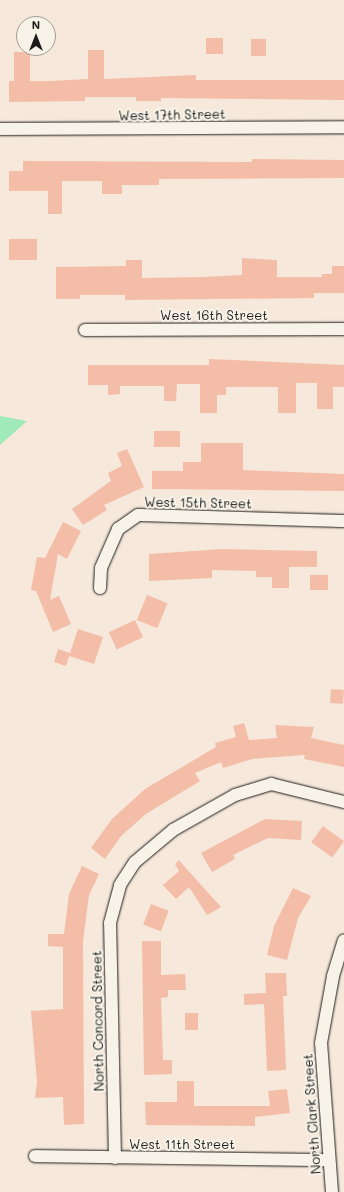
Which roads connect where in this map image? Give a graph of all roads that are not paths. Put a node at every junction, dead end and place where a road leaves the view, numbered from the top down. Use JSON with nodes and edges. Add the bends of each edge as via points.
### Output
{"nodes":[{"id":1,"x":344,"y":127,"type":"edge"},
{"id":2,"x":0,"y":129,"type":"edge"},
{"id":3,"x":344,"y":329,"type":"edge"},
{"id":4,"x":85,"y":330,"type":"dead end"},
{"id":5,"x":344,"y":521,"type":"edge"},
{"id":6,"x":100,"y":588,"type":"dead end"},
{"id":7,"x":344,"y":802,"type":"edge"},
{"id":8,"x":344,"y":941,"type":"edge"},
{"id":9,"x":35,"y":1156,"type":"dead end"},
{"id":10,"x":115,"y":1158,"type":"junction"},
{"id":11,"x":329,"y":1160,"type":"junction"},
{"id":12,"x":332,"y":1192,"type":"edge"}],
"edges":[{"from":1,"to":2,"type":"street","name":"West 17th Street"},
{"from":3,"to":4,"type":"street","name":"West 16th Street"},
{"from":5,"to":6,"type":"street","name":"West 15th Street","via":[[138,516],[118,529],[101,568]]},
{"from":7,"to":10,"type":"street","name":"North Concord Street","via":[[271,784],[235,795],[173,830],[135,862],[120,885],[110,923]]},
{"from":8,"to":11,"type":"street","name":"North Clark Street","via":[[333,976],[321,1043]]},
{"from":9,"to":10,"type":"street","name":"West 11th Street"},
{"from":10,"to":11,"type":"street","name":"West 11th Street"},
{"from":11,"to":12,"type":"street","name":"North Clark Street"}]}
